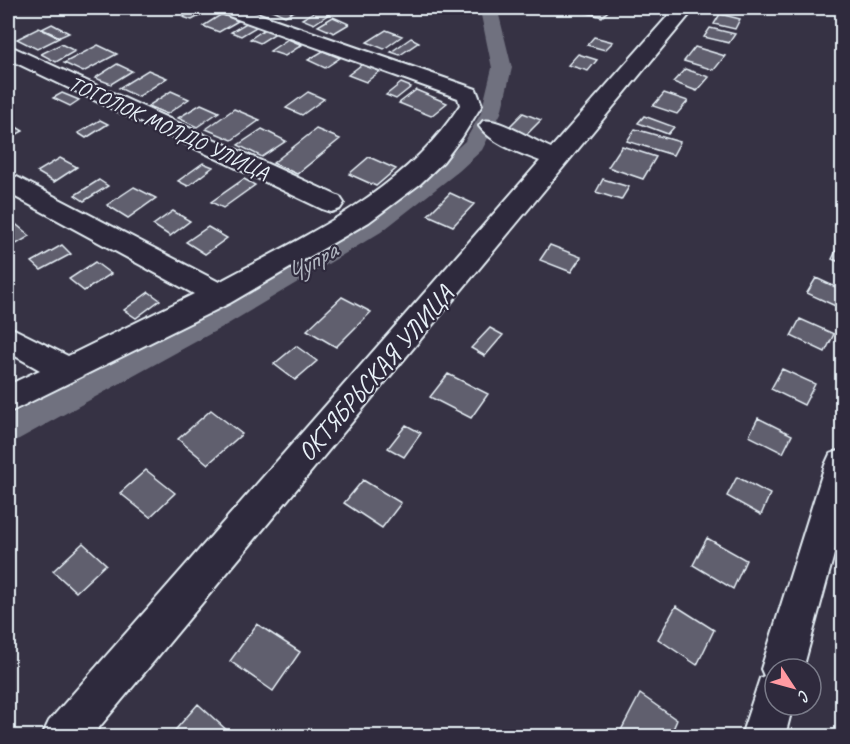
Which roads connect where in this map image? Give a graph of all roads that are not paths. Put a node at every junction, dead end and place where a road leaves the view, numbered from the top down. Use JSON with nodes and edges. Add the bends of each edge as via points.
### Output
{"nodes":[{"id":1,"x":225,"y":8,"type":"edge"},
{"id":2,"x":684,"y":8,"type":"edge"},
{"id":3,"x":8,"y":51,"type":"edge"},
{"id":4,"x":491,"y":126,"type":"dead end"},
{"id":5,"x":557,"y":160,"type":"junction"},
{"id":6,"x":8,"y":183,"type":"edge"},
{"id":7,"x":331,"y":203,"type":"dead end"},
{"id":8,"x":220,"y":295,"type":"junction"},
{"id":9,"x":8,"y":338,"type":"edge"},
{"id":10,"x":67,"y":370,"type":"junction"},
{"id":11,"x":8,"y":400,"type":"edge"},
{"id":12,"x":843,"y":465,"type":"edge"},
{"id":13,"x":786,"y":657,"type":"edge"},
{"id":14,"x":768,"y":717,"type":"edge"},
{"id":15,"x":64,"y":736,"type":"edge"},
{"id":16,"x":763,"y":736,"type":"edge"}],
"edges":[{"from":1,"to":8,"type":"street","via":[[468,94],[471,105],[457,132],[400,188],[361,216]]},
{"from":2,"to":5,"type":"street","name":"ОКТЯБРЬСКАЯ УЛИЦА"},
{"from":3,"to":7,"type":"street","name":"ТОГОЛОК МОЛДО УЛИЦА"},
{"from":4,"to":5,"type":"street"},
{"from":5,"to":15,"type":"street","name":"ОКТЯБРЬСКАЯ УЛИЦА"},
{"from":6,"to":8,"type":"street"},
{"from":8,"to":10,"type":"street"},
{"from":9,"to":10,"type":"street"},
{"from":10,"to":11,"type":"street"},
{"from":12,"to":13,"type":"street"},
{"from":14,"to":16,"type":"street"}]}
